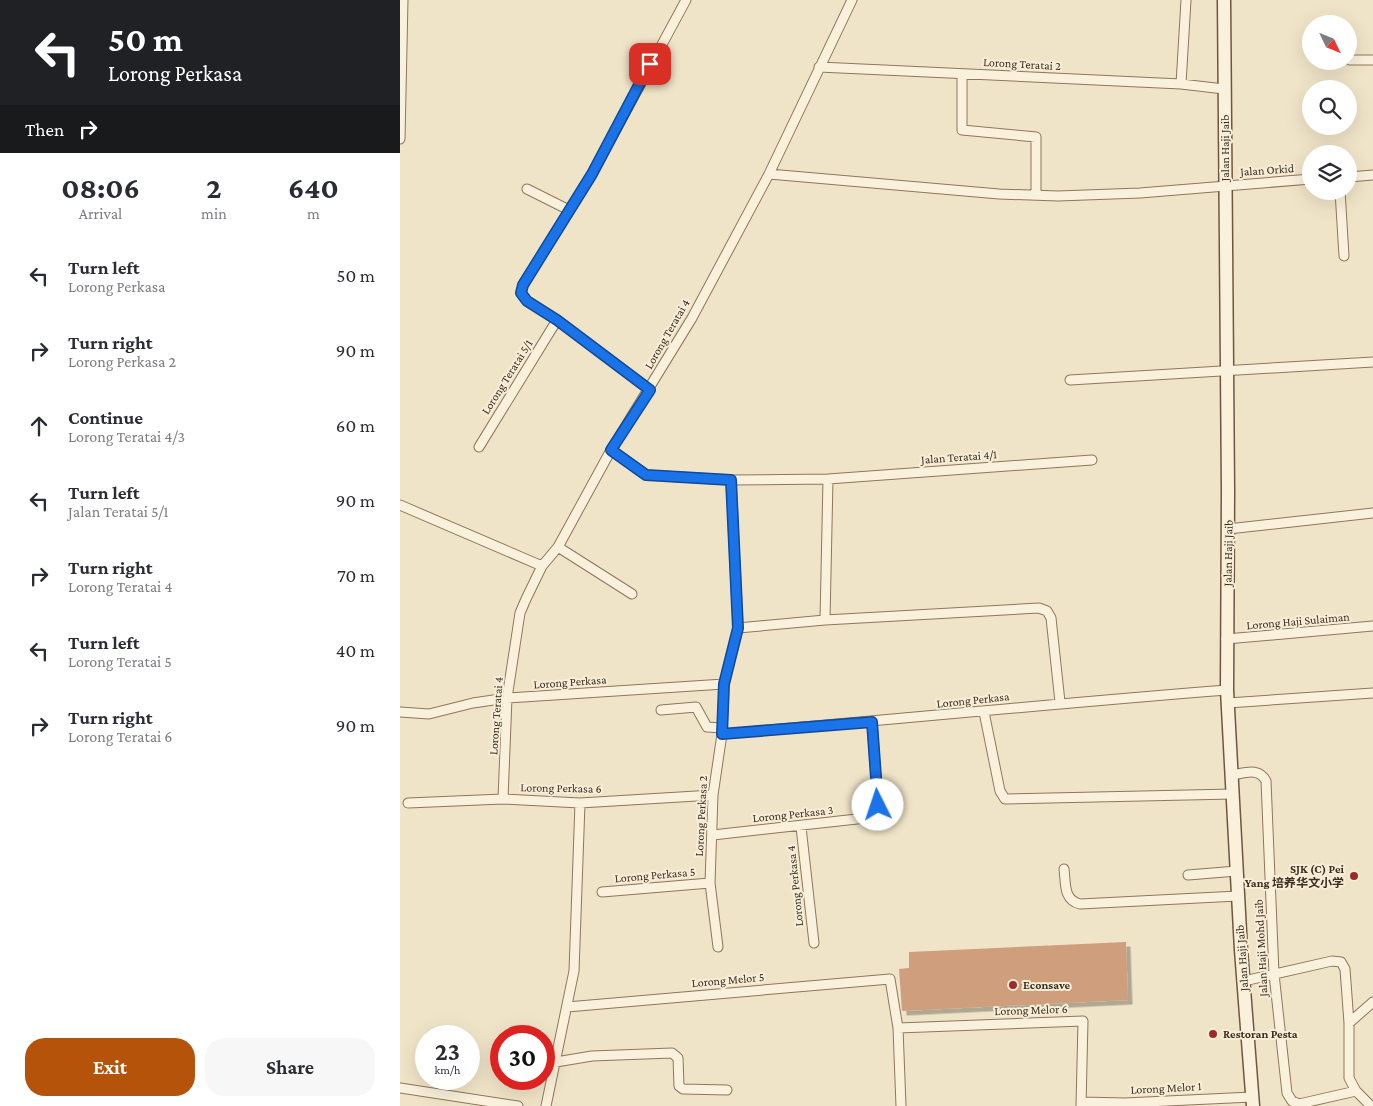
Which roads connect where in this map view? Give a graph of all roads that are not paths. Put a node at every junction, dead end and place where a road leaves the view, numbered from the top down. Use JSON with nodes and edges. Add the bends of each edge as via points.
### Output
{"nodes":[{"id":1,"x":403,"y":0,"type":"edge"},
{"id":2,"x":686,"y":0,"type":"edge"},
{"id":3,"x":852,"y":0,"type":"edge"},
{"id":4,"x":1186,"y":0,"type":"edge"},
{"id":5,"x":1224,"y":0,"type":"edge"},
{"id":6,"x":1358,"y":60,"type":"edge"},
{"id":7,"x":1373,"y":60,"type":"edge"},
{"id":8,"x":820,"y":67,"type":"junction"},
{"id":9,"x":962,"y":74,"type":"junction"},
{"id":10,"x":1181,"y":84,"type":"junction"},
{"id":11,"x":1224,"y":89,"type":"junction"},
{"id":12,"x":400,"y":139,"type":"edge"},
{"id":13,"x":769,"y":174,"type":"junction"},
{"id":14,"x":1373,"y":175,"type":"edge"},
{"id":15,"x":1357,"y":176,"type":"edge"},
{"id":16,"x":1302,"y":181,"type":"edge"},
{"id":17,"x":1224,"y":185,"type":"junction"},
{"id":18,"x":527,"y":189,"type":"dead end"},
{"id":19,"x":1036,"y":195,"type":"junction"},
{"id":20,"x":1341,"y":200,"type":"edge"},
{"id":21,"x":569,"y":210,"type":"junction"},
{"id":22,"x":1344,"y":256,"type":"dead end"},
{"id":23,"x":557,"y":320,"type":"junction"},
{"id":24,"x":1373,"y":362,"type":"edge"},
{"id":25,"x":1227,"y":372,"type":"junction"},
{"id":26,"x":1070,"y":380,"type":"dead end"},
{"id":27,"x":650,"y":390,"type":"junction"},
{"id":28,"x":479,"y":447,"type":"dead end"},
{"id":29,"x":611,"y":450,"type":"junction"},
{"id":30,"x":1092,"y":460,"type":"dead end"},
{"id":31,"x":828,"y":479,"type":"junction"},
{"id":32,"x":731,"y":480,"type":"junction"},
{"id":33,"x":400,"y":505,"type":"edge"},
{"id":34,"x":1373,"y":513,"type":"edge"},
{"id":35,"x":1228,"y":529,"type":"junction"},
{"id":36,"x":558,"y":547,"type":"junction"},
{"id":37,"x":542,"y":566,"type":"junction"},
{"id":38,"x":632,"y":594,"type":"dead end"},
{"id":39,"x":825,"y":620,"type":"junction"},
{"id":40,"x":1373,"y":626,"type":"edge"},
{"id":41,"x":738,"y":628,"type":"junction"},
{"id":42,"x":1226,"y":639,"type":"junction"},
{"id":43,"x":724,"y":684,"type":"junction"},
{"id":44,"x":1227,"y":690,"type":"junction"},
{"id":45,"x":1373,"y":693,"type":"edge"},
{"id":46,"x":507,"y":698,"type":"junction"},
{"id":47,"x":1060,"y":702,"type":"junction"},
{"id":48,"x":1228,"y":703,"type":"junction"},
{"id":49,"x":661,"y":710,"type":"dead end"},
{"id":50,"x":400,"y":712,"type":"edge"},
{"id":51,"x":984,"y":712,"type":"junction"},
{"id":52,"x":872,"y":722,"type":"junction"},
{"id":53,"x":722,"y":731,"type":"junction"},
{"id":54,"x":1232,"y":775,"type":"junction"},
{"id":55,"x":1233,"y":794,"type":"junction"},
{"id":56,"x":713,"y":795,"type":"junction"},
{"id":57,"x":504,"y":799,"type":"junction"},
{"id":58,"x":580,"y":802,"type":"junction"},
{"id":59,"x":408,"y":804,"type":"dead end"},
{"id":60,"x":802,"y":827,"type":"junction"},
{"id":61,"x":713,"y":835,"type":"junction"},
{"id":62,"x":1064,"y":868,"type":"dead end"},
{"id":63,"x":1237,"y":871,"type":"junction"},
{"id":64,"x":1188,"y":875,"type":"dead end"},
{"id":65,"x":710,"y":883,"type":"junction"},
{"id":66,"x":602,"y":892,"type":"dead end"},
{"id":67,"x":1238,"y":896,"type":"junction"},
{"id":68,"x":814,"y":943,"type":"dead end"},
{"id":69,"x":718,"y":947,"type":"dead end"},
{"id":70,"x":1274,"y":974,"type":"junction"},
{"id":71,"x":1244,"y":982,"type":"junction"},
{"id":72,"x":1373,"y":1002,"type":"edge"},
{"id":73,"x":567,"y":1007,"type":"junction"},
{"id":74,"x":1349,"y":1023,"type":"junction"},
{"id":75,"x":898,"y":1028,"type":"junction"},
{"id":76,"x":556,"y":1062,"type":"junction"},
{"id":77,"x":400,"y":1088,"type":"edge"},
{"id":78,"x":726,"y":1090,"type":"dead end"},
{"id":79,"x":1356,"y":1091,"type":"junction"},
{"id":80,"x":1232,"y":1102,"type":"edge"},
{"id":81,"x":1253,"y":1102,"type":"edge"},
{"id":82,"x":1081,"y":1104,"type":"edge"},
{"id":83,"x":1125,"y":1104,"type":"edge"},
{"id":84,"x":518,"y":1106,"type":"edge"},
{"id":85,"x":546,"y":1106,"type":"edge"},
{"id":86,"x":901,"y":1106,"type":"edge"},
{"id":87,"x":1371,"y":1106,"type":"edge"}],
"edges":[{"from":1,"to":12,"type":"street"},
{"from":2,"to":21,"type":"street","via":[[592,174]]},
{"from":3,"to":8,"type":"street","name":"Lorong Teratai 4"},
{"from":4,"to":10,"type":"street"},
{"from":5,"to":11,"type":"street","name":"Jalan Haji Jaib"},
{"from":6,"to":7,"type":"street"},
{"from":8,"to":9,"type":"street","name":"Lorong Teratai 2"},
{"from":8,"to":13,"type":"street","name":"Lorong Teratai 4"},
{"from":9,"to":10,"type":"street","name":"Lorong Teratai 2"},
{"from":9,"to":19,"type":"street","via":[[962,130],[1036,136]]},
{"from":10,"to":11,"type":"street","name":"Lorong Teratai 2"},
{"from":11,"to":17,"type":"street","name":"Jalan Haji Jaib"},
{"from":13,"to":19,"type":"street","name":"Jalan Orkid"},
{"from":13,"to":27,"type":"street","name":"Lorong Teratai 4"},
{"from":14,"to":15,"type":"street"},
{"from":16,"to":17,"type":"street","name":"Jalan Orkid"},
{"from":17,"to":19,"type":"street","name":"Jalan Orkid","via":[[1140,193]]},
{"from":17,"to":25,"type":"street","name":"Jalan Haji Jaib"},
{"from":18,"to":21,"type":"street"},
{"from":20,"to":22,"type":"street"},
{"from":21,"to":23,"type":"street","via":[[521,293],[527,301]]},
{"from":23,"to":27,"type":"street"},
{"from":23,"to":28,"type":"street","name":"Lorong Teratai 5/1"},
{"from":24,"to":25,"type":"street"},
{"from":25,"to":26,"type":"street"},
{"from":25,"to":35,"type":"street","name":"Jalan Haji Jaib"},
{"from":27,"to":29,"type":"street","name":"Lorong Teratai 4"},
{"from":29,"to":32,"type":"street","name":"Jalan Teratai 4/1","via":[[646,475]]},
{"from":29,"to":36,"type":"street","name":"Lorong Teratai 4"},
{"from":30,"to":31,"type":"street","name":"Jalan Teratai 4/1"},
{"from":31,"to":32,"type":"street","name":"Jalan Teratai 4/1"},
{"from":31,"to":39,"type":"street"},
{"from":32,"to":41,"type":"street","name":"Lorong Perkasa 2"},
{"from":33,"to":37,"type":"street"},
{"from":34,"to":35,"type":"street"},
{"from":35,"to":42,"type":"street","name":"Jalan Haji Jaib"},
{"from":36,"to":37,"type":"street","name":"Lorong Teratai 4"},
{"from":36,"to":38,"type":"street"},
{"from":37,"to":46,"type":"street","name":"Lorong Teratai 4","via":[[520,613]]},
{"from":39,"to":41,"type":"street"},
{"from":39,"to":47,"type":"street","via":[[1039,608],[1047,611],[1051,618]]},
{"from":40,"to":42,"type":"street","name":"Lorong Haji Sulaiman"},
{"from":41,"to":43,"type":"street","name":"Lorong Perkasa 2"},
{"from":42,"to":44,"type":"street","name":"Jalan Haji Jaib"},
{"from":43,"to":46,"type":"street","name":"Lorong Perkasa"},
{"from":43,"to":53,"type":"street","name":"Lorong Perkasa 2"},
{"from":44,"to":47,"type":"street","name":"Lorong Perkasa"},
{"from":44,"to":48,"type":"street","name":"Jalan Haji Jaib"},
{"from":45,"to":48,"type":"street"},
{"from":46,"to":50,"type":"street","name":"Lorong Perkasa","via":[[474,702],[430,714]]},
{"from":46,"to":57,"type":"street","name":"Lorong Teratai 4"},
{"from":47,"to":51,"type":"street","name":"Lorong Perkasa"},
{"from":48,"to":54,"type":"street","name":"Jalan Haji Jaib"},
{"from":49,"to":53,"type":"street","via":[[696,707],[707,727]]},
{"from":51,"to":52,"type":"street","name":"Lorong Perkasa"},
{"from":51,"to":55,"type":"street","via":[[1000,791],[1005,799]]},
{"from":52,"to":53,"type":"street","name":"Lorong Perkasa"},
{"from":52,"to":60,"type":"street","name":"Lorong Perkasa 3","via":[[878,805],[874,813],[866,818]]},
{"from":53,"to":56,"type":"street","name":"Lorong Perkasa 2"},
{"from":54,"to":55,"type":"street","name":"Jalan Haji Jaib"},
{"from":54,"to":70,"type":"street","name":"Jalan Haji Mohd Jaib","via":[[1257,771],[1266,781]]},
{"from":55,"to":63,"type":"street","name":"Jalan Haji Jaib"},
{"from":56,"to":58,"type":"street","name":"Lorong Perkasa 6"},
{"from":56,"to":61,"type":"street","name":"Lorong Perkasa 2"},
{"from":57,"to":58,"type":"street","name":"Lorong Perkasa 6"},
{"from":57,"to":59,"type":"street","name":"Lorong Perkasa 6"},
{"from":58,"to":73,"type":"street","via":[[574,967]]},
{"from":60,"to":61,"type":"street","name":"Lorong Perkasa 3"},
{"from":60,"to":68,"type":"street","name":"Lorong Perkasa 4"},
{"from":61,"to":65,"type":"street","name":"Lorong Perkasa 2"},
{"from":62,"to":67,"type":"street","via":[[1067,896],[1080,904]]},
{"from":63,"to":64,"type":"street"},
{"from":63,"to":67,"type":"street","name":"Jalan Haji Jaib"},
{"from":65,"to":66,"type":"street","name":"Lorong Perkasa 5"},
{"from":65,"to":69,"type":"street","name":"Lorong Perkasa 2"},
{"from":67,"to":71,"type":"street","name":"Jalan Haji Jaib"},
{"from":70,"to":71,"type":"street"},
{"from":70,"to":74,"type":"street","via":[[1332,961],[1341,962],[1345,969]]},
{"from":70,"to":79,"type":"street","name":"Jalan Haji Mohd Jaib","via":[[1287,1093],[1292,1101],[1299,1104]]},
{"from":71,"to":81,"type":"street","name":"Jalan Haji Jaib"},
{"from":72,"to":74,"type":"street"},
{"from":73,"to":75,"type":"street","name":"Lorong Melor 5","via":[[890,979]]},
{"from":73,"to":76,"type":"street"},
{"from":74,"to":79,"type":"street","via":[[1349,1078]]},
{"from":75,"to":82,"type":"street","name":"Lorong Melor 6","via":[[1083,1021]]},
{"from":75,"to":86,"type":"street"},
{"from":76,"to":78,"type":"street","via":[[592,1056],[672,1053],[678,1058],[679,1086],[683,1089]]},
{"from":76,"to":85,"type":"street"},
{"from":77,"to":84,"type":"street"},
{"from":79,"to":87,"type":"street"},
{"from":80,"to":81,"type":"street","name":"Lorong Melor 1"},
{"from":80,"to":83,"type":"street","name":"Lorong Melor 1"},
{"from":82,"to":83,"type":"street","name":"Lorong Melor 1"}]}
